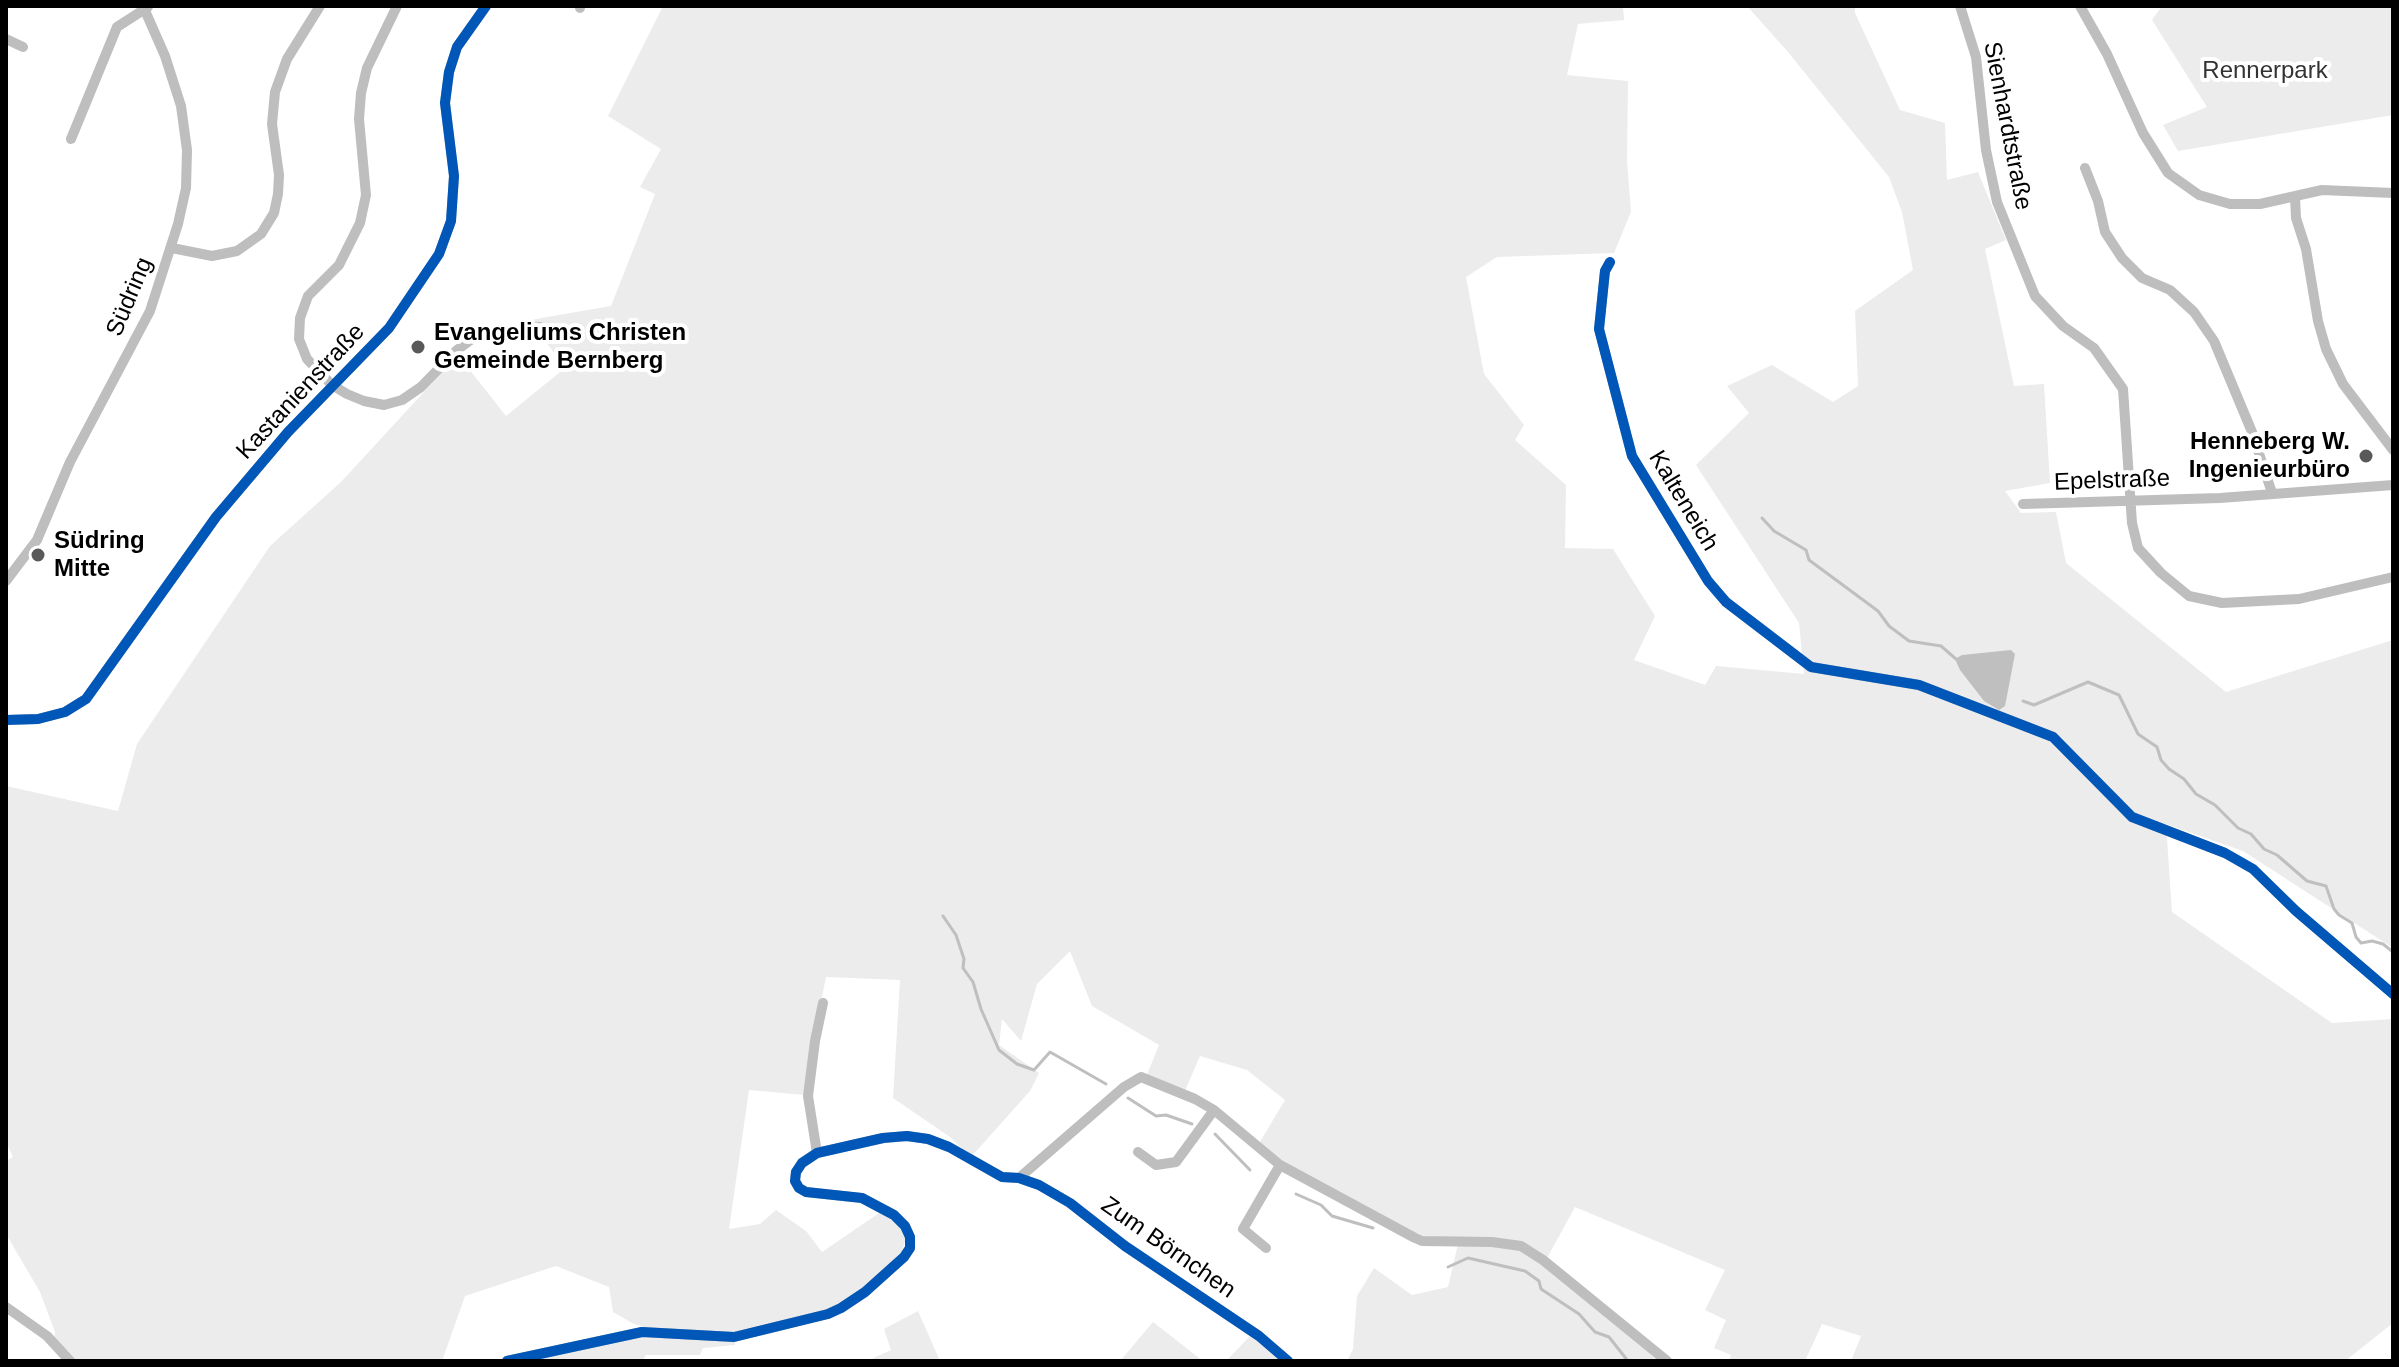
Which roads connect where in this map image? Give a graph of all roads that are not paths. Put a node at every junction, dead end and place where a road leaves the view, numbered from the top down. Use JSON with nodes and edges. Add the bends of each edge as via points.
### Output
{"nodes":[{"id":1,"x":320,"y":6,"type":"edge"},
{"id":2,"x":397,"y":6,"type":"edge"},
{"id":3,"x":486,"y":6,"type":"edge"},
{"id":4,"x":1960,"y":6,"type":"edge"},
{"id":5,"x":2080,"y":6,"type":"edge"},
{"id":6,"x":146,"y":7,"type":"edge"},
{"id":7,"x":6,"y":39,"type":"edge"},
{"id":8,"x":23,"y":47,"type":"dead end"},
{"id":9,"x":71,"y":139,"type":"dead end"},
{"id":10,"x":2085,"y":168,"type":"dead end"},
{"id":11,"x":2393,"y":193,"type":"edge"},
{"id":12,"x":2295,"y":197,"type":"junction"},
{"id":13,"x":172,"y":248,"type":"junction"},
{"id":14,"x":1610,"y":262,"type":"dead end"},
{"id":15,"x":540,"y":327,"type":"dead end"},
{"id":16,"x":332,"y":385,"type":"junction"},
{"id":17,"x":2393,"y":450,"type":"edge"},
{"id":18,"x":2393,"y":485,"type":"edge"},
{"id":19,"x":2272,"y":493,"type":"junction"},
{"id":20,"x":2132,"y":502,"type":"junction"},
{"id":21,"x":2023,"y":504,"type":"dead end"},
{"id":22,"x":2393,"y":577,"type":"edge"},
{"id":23,"x":6,"y":581,"type":"edge"},
{"id":24,"x":6,"y":720,"type":"edge"},
{"id":25,"x":2393,"y":994,"type":"edge"},
{"id":26,"x":823,"y":1003,"type":"dead end"},
{"id":27,"x":1214,"y":1110,"type":"junction"},
{"id":28,"x":1138,"y":1152,"type":"dead end"},
{"id":29,"x":817,"y":1153,"type":"junction"},
{"id":30,"x":1280,"y":1165,"type":"junction"},
{"id":31,"x":1019,"y":1178,"type":"junction"},
{"id":32,"x":1266,"y":1248,"type":"dead end"},
{"id":33,"x":6,"y":1307,"type":"edge"},
{"id":34,"x":70,"y":1361,"type":"edge"},
{"id":35,"x":507,"y":1361,"type":"edge"},
{"id":36,"x":1288,"y":1361,"type":"edge"},
{"id":37,"x":1667,"y":1361,"type":"edge"}],
"edges":[{"from":1,"to":13,"type":"street","via":[[287,59],[275,92],[272,124],[279,175],[274,213],[261,234],[237,251],[212,256]]},
{"from":2,"to":16,"type":"street","via":[[367,68],[361,93],[366,195],[360,223],[339,265],[308,296],[300,318],[299,339],[307,359]]},
{"from":3,"to":16,"type":"street","name":"Kastanienstraße","via":[[457,47],[449,72],[445,103],[454,176],[451,221],[439,254],[389,328]]},
{"from":4,"to":20,"type":"street","name":"Sienhardtstraße","via":[[1976,57],[1997,202],[2035,296],[2094,348],[2123,389]]},
{"from":5,"to":12,"type":"street","via":[[2168,173],[2199,195],[2230,204]]},
{"from":6,"to":9,"type":"street","via":[[117,27]]},
{"from":6,"to":13,"type":"street","name":"Südring","via":[[181,106],[187,150],[186,188]]},
{"from":7,"to":8,"type":"street"},
{"from":10,"to":19,"type":"street","via":[[2105,232],[2122,258],[2142,278],[2170,290],[2214,341]]},
{"from":11,"to":12,"type":"street","via":[[2322,190]]},
{"from":12,"to":17,"type":"street","via":[[2326,349],[2343,384]]},
{"from":13,"to":23,"type":"street","name":"Südring","via":[[150,311],[70,462],[37,540]]},
{"from":14,"to":25,"type":"street","name":"Kalteneich","via":[[1599,329],[1632,456],[1726,602],[1811,667],[1919,685],[2053,737],[2132,817],[2253,869]]},
{"from":15,"to":16,"type":"street","via":[[487,332],[472,339],[402,400],[384,405],[364,401]]},
{"from":16,"to":24,"type":"street","name":"Kastanienstraße","via":[[216,517],[86,699],[65,712]]},
{"from":18,"to":19,"type":"street","name":"Epelstraße"},
{"from":19,"to":20,"type":"street","name":"Epelstraße"},
{"from":20,"to":21,"type":"street","name":"Epelstraße"},
{"from":20,"to":22,"type":"street","name":"Sienhardtstraße","via":[[2138,548],[2189,596],[2259,603]]},
{"from":26,"to":29,"type":"street","via":[[808,1096]]},
{"from":27,"to":28,"type":"street","via":[[1176,1162],[1156,1165]]},
{"from":27,"to":30,"type":"street"},
{"from":27,"to":31,"type":"street","via":[[1141,1077]]},
{"from":29,"to":31,"type":"street","name":"Zum Börnchen","via":[[907,1136],[949,1147],[1002,1177]]},
{"from":29,"to":35,"type":"street","via":[[796,1172],[799,1188],[862,1198],[894,1215],[910,1237],[904,1257],[865,1292],[828,1314],[734,1337],[621,1334]]},
{"from":30,"to":32,"type":"street","via":[[1243,1229]]},
{"from":30,"to":37,"type":"street","via":[[1422,1241],[1521,1246]]},
{"from":31,"to":36,"type":"street","name":"Zum Börnchen","via":[[1070,1203]]},
{"from":33,"to":34,"type":"street","via":[[47,1336]]}]}
